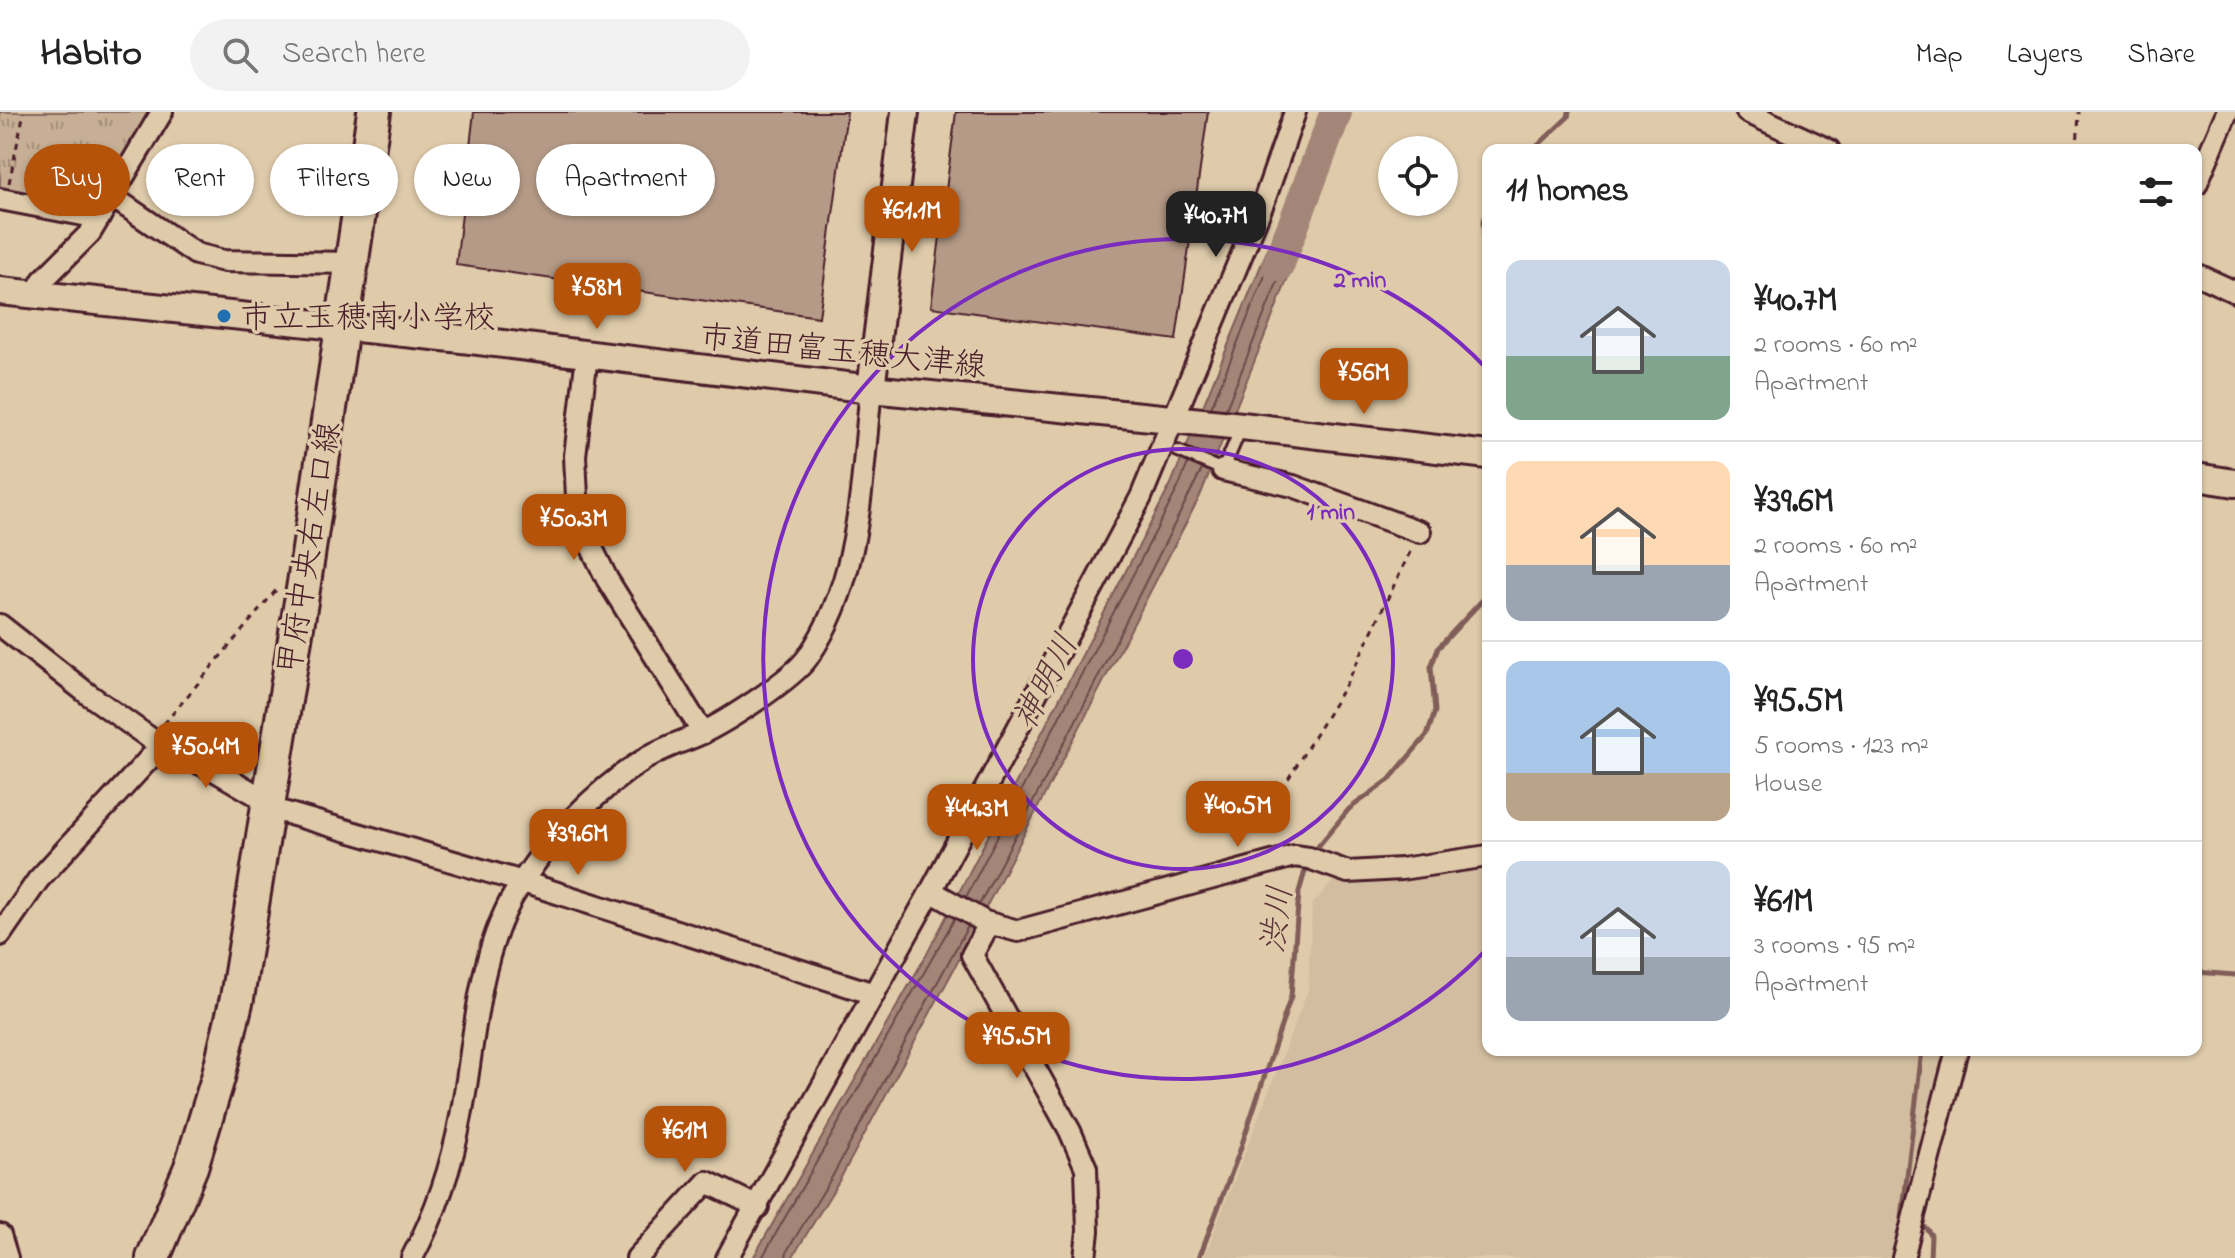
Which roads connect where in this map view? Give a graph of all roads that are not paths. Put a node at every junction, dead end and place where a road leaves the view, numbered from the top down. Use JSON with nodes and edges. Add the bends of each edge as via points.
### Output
{"nodes":[{"id":1,"x":162,"y":112,"type":"edge"},
{"id":2,"x":374,"y":112,"type":"edge"},
{"id":3,"x":905,"y":112,"type":"edge"},
{"id":4,"x":1295,"y":112,"type":"edge"},
{"id":5,"x":1747,"y":112,"type":"edge"},
{"id":6,"x":2227,"y":112,"type":"edge"},
{"id":7,"x":1816,"y":144,"type":"edge"},
{"id":8,"x":130,"y":165,"type":"edge"},
{"id":9,"x":2202,"y":171,"type":"edge"},
{"id":10,"x":2,"y":199,"type":"edge"},
{"id":11,"x":130,"y":209,"type":"edge"},
{"id":12,"x":99,"y":218,"type":"joint"},
{"id":13,"x":352,"y":263,"type":"junction"},
{"id":14,"x":2202,"y":277,"type":"edge"},
{"id":15,"x":0,"y":291,"type":"edge"},
{"id":16,"x":2235,"y":292,"type":"edge"},
{"id":17,"x":34,"y":296,"type":"junction"},
{"id":18,"x":343,"y":326,"type":"junction"},
{"id":19,"x":587,"y":355,"type":"junction"},
{"id":20,"x":871,"y":389,"type":"junction"},
{"id":21,"x":1181,"y":420,"type":"junction"},
{"id":22,"x":1239,"y":426,"type":"junction"},
{"id":23,"x":1170,"y":448,"type":"junction"},
{"id":24,"x":1482,"y":454,"type":"edge"},
{"id":25,"x":1219,"y":469,"type":"junction"},
{"id":26,"x":2202,"y":478,"type":"edge"},
{"id":27,"x":2235,"y":483,"type":"edge"},
{"id":28,"x":1420,"y":532,"type":"road end"},
{"id":29,"x":0,"y":625,"type":"edge"},
{"id":30,"x":703,"y":733,"type":"junction"},
{"id":31,"x":156,"y":743,"type":"junction"},
{"id":32,"x":267,"y":804,"type":"junction"},
{"id":33,"x":1482,"y":856,"type":"edge"},
{"id":34,"x":523,"y":882,"type":"junction"},
{"id":35,"x":936,"y":894,"type":"junction"},
{"id":36,"x":987,"y":923,"type":"junction"},
{"id":37,"x":0,"y":935,"type":"edge"},
{"id":38,"x":874,"y":994,"type":"junction"},
{"id":39,"x":1955,"y":1056,"type":"edge"},
{"id":40,"x":758,"y":1207,"type":"junction"},
{"id":41,"x":0,"y":1235,"type":"edge"},
{"id":42,"x":7,"y":1258,"type":"edge"},
{"id":43,"x":153,"y":1258,"type":"edge"},
{"id":44,"x":412,"y":1258,"type":"edge"},
{"id":45,"x":637,"y":1258,"type":"edge"},
{"id":46,"x":727,"y":1258,"type":"edge"},
{"id":47,"x":1085,"y":1258,"type":"edge"},
{"id":48,"x":1903,"y":1258,"type":"edge"}],
"edges":[{"from":1,"to":8,"type":"street"},
{"from":2,"to":13,"type":"main road","name":"甲府中央右左口線"},
{"from":3,"to":20,"type":"street"},
{"from":4,"to":21,"type":"street"},
{"from":5,"to":7,"type":"street"},
{"from":6,"to":9,"type":"street"},
{"from":10,"to":12,"type":"street"},
{"from":11,"to":13,"type":"street","via":[[196,254],[224,261]]},
{"from":12,"to":17,"type":"street"},
{"from":13,"to":18,"type":"main road","name":"甲府中央右左口線"},
{"from":14,"to":16,"type":"street"},
{"from":15,"to":17,"type":"street","name":"市道田富玉穂大津線"},
{"from":17,"to":18,"type":"street","name":"市道田富玉穂大津線"},
{"from":18,"to":19,"type":"street","name":"市道田富玉穂大津線"},
{"from":18,"to":32,"type":"main road","name":"甲府中央右左口線"},
{"from":19,"to":20,"type":"street","name":"市道田富玉穂大津線"},
{"from":19,"to":30,"type":"street","via":[[575,456],[586,536]]},
{"from":20,"to":21,"type":"street","name":"市道田富玉穂大津線"},
{"from":20,"to":30,"type":"street","via":[[854,544],[834,610],[805,661],[784,681]]},
{"from":21,"to":22,"type":"street","name":"市道田富玉穂大津線"},
{"from":21,"to":23,"type":"street"},
{"from":22,"to":24,"type":"street","name":"市道田富玉穂大津線"},
{"from":22,"to":25,"type":"lane"},
{"from":23,"to":25,"type":"lane"},
{"from":23,"to":35,"type":"street"},
{"from":25,"to":28,"type":"street","via":[[1293,486]]},
{"from":26,"to":27,"type":"street"},
{"from":29,"to":31,"type":"street"},
{"from":30,"to":34,"type":"street","via":[[647,757],[613,782],[543,853]]},
{"from":31,"to":32,"type":"street","via":[[214,770]]},
{"from":31,"to":37,"type":"street","via":[[38,880]]},
{"from":32,"to":34,"type":"street"},
{"from":32,"to":43,"type":"main road","name":"甲府中央右左口線","via":[[237,998],[218,1078],[191,1167]]},
{"from":33,"to":36,"type":"street","via":[[1348,872],[1294,856],[1018,931]]},
{"from":34,"to":38,"type":"street"},
{"from":34,"to":44,"type":"street","via":[[496,935],[449,1169],[432,1221]]},
{"from":35,"to":36,"type":"street"},
{"from":35,"to":38,"type":"street"},
{"from":36,"to":47,"type":"street","via":[[972,955],[1086,1168]]},
{"from":38,"to":40,"type":"street"},
{"from":39,"to":48,"type":"street"},
{"from":40,"to":45,"type":"street","via":[[707,1182]]},
{"from":40,"to":46,"type":"street"},
{"from":41,"to":42,"type":"street"}]}
